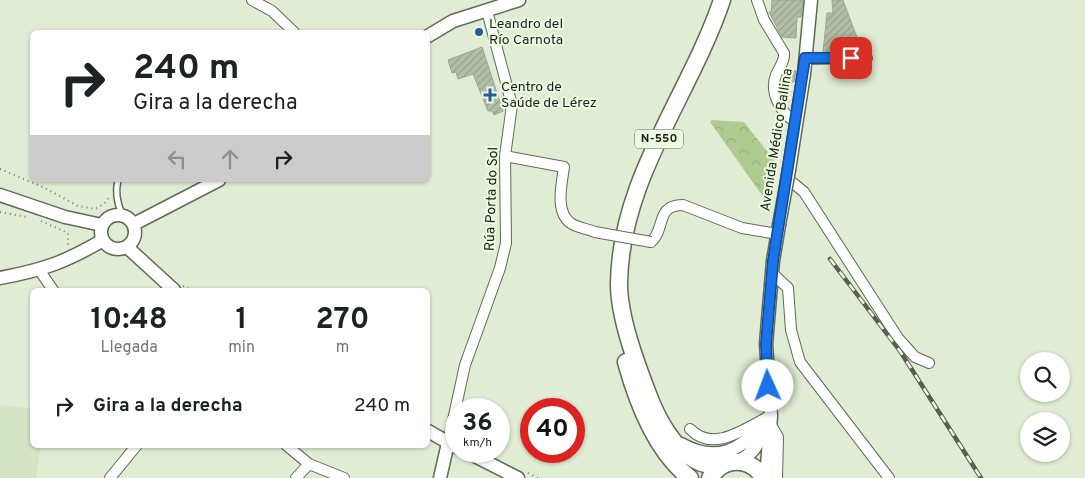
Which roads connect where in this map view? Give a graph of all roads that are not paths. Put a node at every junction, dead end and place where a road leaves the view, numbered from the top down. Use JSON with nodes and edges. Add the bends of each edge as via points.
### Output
{"nodes":[{"id":1,"x":252,"y":0,"type":"edge"},
{"id":2,"x":519,"y":0,"type":"edge"},
{"id":3,"x":722,"y":0,"type":"edge"},
{"id":4,"x":757,"y":0,"type":"edge"},
{"id":5,"x":811,"y":0,"type":"edge"},
{"id":6,"x":500,"y":3,"type":"edge"},
{"id":7,"x":487,"y":11,"type":"junction"},
{"id":8,"x":292,"y":30,"type":"edge"},
{"id":9,"x":430,"y":35,"type":"edge"},
{"id":10,"x":805,"y":58,"type":"junction"},
{"id":11,"x":867,"y":58,"type":"dead end"},
{"id":12,"x":796,"y":122,"type":"junction"},
{"id":13,"x":506,"y":156,"type":"junction"},
{"id":14,"x":788,"y":176,"type":"junction"},
{"id":15,"x":118,"y":182,"type":"edge"},
{"id":16,"x":215,"y":182,"type":"edge"},
{"id":17,"x":0,"y":195,"type":"edge"},
{"id":18,"x":122,"y":214,"type":"junction"},
{"id":19,"x":134,"y":224,"type":"junction"},
{"id":20,"x":102,"y":225,"type":"junction"},
{"id":21,"x":778,"y":230,"type":"junction"},
{"id":22,"x":103,"y":240,"type":"junction"},
{"id":23,"x":127,"y":247,"type":"junction"},
{"id":24,"x":40,"y":271,"type":"junction"},
{"id":25,"x":772,"y":273,"type":"junction"},
{"id":26,"x":0,"y":278,"type":"edge"},
{"id":27,"x":619,"y":285,"type":"junction"},
{"id":28,"x":53,"y":288,"type":"edge"},
{"id":29,"x":172,"y":288,"type":"edge"},
{"id":30,"x":929,"y":363,"type":"dead end"},
{"id":31,"x":460,"y":398,"type":"edge"},
{"id":32,"x":769,"y":417,"type":"junction"},
{"id":33,"x":690,"y":429,"type":"dead end"},
{"id":34,"x":430,"y":432,"type":"edge"},
{"id":35,"x":673,"y":440,"type":"junction"},
{"id":36,"x":445,"y":441,"type":"edge"},
{"id":37,"x":135,"y":448,"type":"edge"},
{"id":38,"x":290,"y":448,"type":"edge"},
{"id":39,"x":738,"y":461,"type":"junction"},
{"id":40,"x":445,"y":463,"type":"edge"},
{"id":41,"x":488,"y":463,"type":"edge"},
{"id":42,"x":309,"y":464,"type":"junction"},
{"id":43,"x":721,"y":466,"type":"junction"},
{"id":44,"x":110,"y":478,"type":"edge"},
{"id":45,"x":296,"y":478,"type":"edge"},
{"id":46,"x":344,"y":478,"type":"edge"},
{"id":47,"x":440,"y":478,"type":"edge"},
{"id":48,"x":518,"y":478,"type":"edge"},
{"id":49,"x":690,"y":478,"type":"edge"},
{"id":50,"x":710,"y":478,"type":"edge"},
{"id":51,"x":765,"y":478,"type":"edge"},
{"id":52,"x":777,"y":478,"type":"edge"},
{"id":53,"x":889,"y":478,"type":"edge"}],
"edges":[{"from":1,"to":8,"type":"street","via":[[272,11]]},
{"from":2,"to":6,"type":"street"},
{"from":3,"to":27,"type":"highway","number":"N-550","via":[[714,25],[646,166],[631,209]]},
{"from":4,"to":12,"type":"street","via":[[764,20],[784,53],[774,91],[786,116]]},
{"from":5,"to":10,"type":"street","name":"Avenida Médico Ballina"},
{"from":6,"to":7,"type":"street"},
{"from":7,"to":9,"type":"street","via":[[453,21]]},
{"from":7,"to":13,"type":"street","name":"Rúa Porta do Sol","via":[[512,105]]},
{"from":10,"to":11,"type":"street"},
{"from":10,"to":12,"type":"street","name":"Avenida Médico Ballina"},
{"from":12,"to":14,"type":"street","name":"Avenida Médico Ballina"},
{"from":13,"to":21,"type":"street","bridge":true,"via":[[564,167],[562,210],[571,224],[595,232],[651,242],[656,238],[666,211],[674,205],[683,205],[742,228]]},
{"from":13,"to":31,"type":"street","name":"Rúa Porta do Sol","via":[[504,256],[465,365]]},
{"from":14,"to":21,"type":"street","name":"Avenida Médico Ballina","bridge":true},
{"from":14,"to":30,"type":"street","via":[[804,192],[898,338],[915,357]]},
{"from":15,"to":18,"type":"lane","via":[[117,204]]},
{"from":16,"to":19,"type":"street"},
{"from":17,"to":20,"type":"street","via":[[65,217]]},
{"from":18,"to":19,"type":"street"},
{"from":18,"to":20,"type":"street","via":[[110,216]]},
{"from":19,"to":23,"type":"street","via":[[136,234]]},
{"from":20,"to":22,"type":"street"},
{"from":21,"to":25,"type":"street","name":"Avenida Médico Ballina"},
{"from":22,"to":23,"type":"street","via":[[116,249]]},
{"from":22,"to":24,"type":"street","via":[[69,260]]},
{"from":23,"to":29,"type":"street"},
{"from":24,"to":26,"type":"street"},
{"from":24,"to":28,"type":"street"},
{"from":25,"to":32,"type":"street","name":"Avenida Médico Ballina","via":[[766,344]]},
{"from":25,"to":53,"type":"street","via":[[788,288],[791,330],[800,362]]},
{"from":27,"to":35,"type":"highway","number":"N-550","via":[[632,352],[651,403]]},
{"from":27,"to":49,"type":"highway","number":"N-550","via":[[624,353],[632,386],[658,439],[678,468]]},
{"from":32,"to":33,"type":"street","via":[[719,441],[697,436]]},
{"from":32,"to":35,"type":"street","via":[[750,439],[730,451],[711,455]]},
{"from":32,"to":39,"type":"street","name":"Avenida Médico Ballina","via":[[755,448]]},
{"from":32,"to":51,"type":"street","name":"Avenida Médico Ballina"},
{"from":32,"to":52,"type":"street","via":[[778,437]]},
{"from":34,"to":36,"type":"street"},
{"from":35,"to":43,"type":"highway","number":"N-550","via":[[685,454],[701,463]]},
{"from":37,"to":44,"type":"street"},
{"from":38,"to":42,"type":"street"},
{"from":39,"to":43,"type":"highway","number":"N-550"},
{"from":39,"to":51,"type":"highway","via":[[758,469]]},
{"from":40,"to":47,"type":"street"},
{"from":41,"to":48,"type":"street"},
{"from":42,"to":45,"type":"street"},
{"from":42,"to":46,"type":"street"},
{"from":43,"to":50,"type":"highway"}]}
